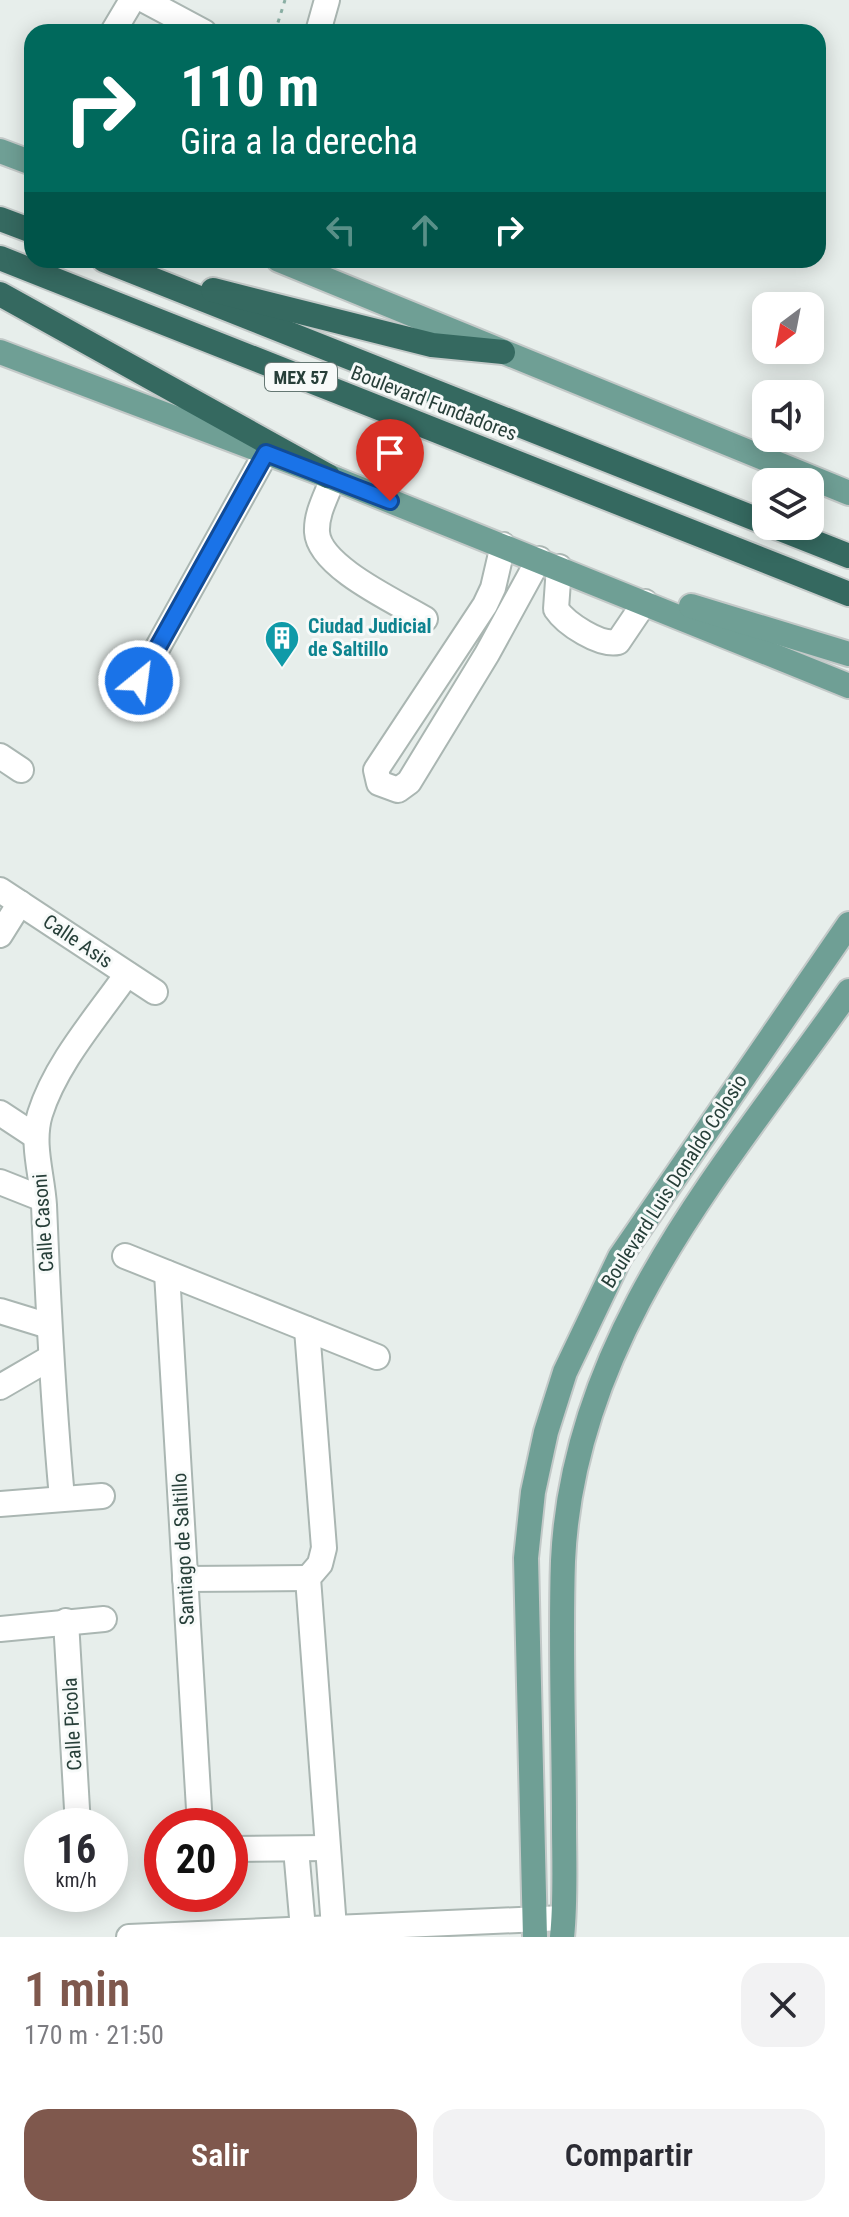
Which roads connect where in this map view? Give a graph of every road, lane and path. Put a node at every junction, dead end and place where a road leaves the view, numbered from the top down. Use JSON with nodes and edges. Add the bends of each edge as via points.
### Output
{"nodes":[{"id":1,"x":132,"y":0,"type":"edge"},
{"id":2,"x":144,"y":0,"type":"edge"},
{"id":3,"x":285,"y":0,"type":"edge"},
{"id":4,"x":327,"y":0,"type":"edge"},
{"id":5,"x":118,"y":24,"type":"edge"},
{"id":6,"x":189,"y":24,"type":"edge"},
{"id":7,"x":278,"y":24,"type":"edge"},
{"id":8,"x":320,"y":24,"type":"edge"},
{"id":9,"x":0,"y":151,"type":"edge"},
{"id":10,"x":24,"y":160,"type":"edge"},
{"id":11,"x":0,"y":219,"type":"edge"},
{"id":12,"x":24,"y":228,"type":"edge"},
{"id":13,"x":0,"y":258,"type":"edge"},
{"id":14,"x":24,"y":267,"type":"edge"},
{"id":15,"x":25,"y":268,"type":"edge"},
{"id":16,"x":124,"y":268,"type":"edge"},
{"id":17,"x":298,"y":268,"type":"edge"},
{"id":18,"x":132,"y":271,"type":"junction"},
{"id":19,"x":0,"y":294,"type":"edge"},
{"id":20,"x":0,"y":352,"type":"edge"},
{"id":21,"x":503,"y":352,"type":"junction"},
{"id":22,"x":266,"y":453,"type":"junction"},
{"id":23,"x":331,"y":477,"type":"junction"},
{"id":24,"x":849,"y":493,"type":"edge"},
{"id":25,"x":752,"y":517,"type":"edge"},
{"id":26,"x":808,"y":540,"type":"edge"},
{"id":27,"x":503,"y":545,"type":"junction"},
{"id":28,"x":849,"y":556,"type":"edge"},
{"id":29,"x":556,"y":566,"type":"junction"},
{"id":30,"x":849,"y":594,"type":"edge"},
{"id":31,"x":645,"y":602,"type":"junction"},
{"id":32,"x":425,"y":619,"type":"dead end"},
{"id":33,"x":849,"y":654,"type":"edge"},
{"id":34,"x":139,"y":681,"type":"dead end"},
{"id":35,"x":849,"y":686,"type":"edge"},
{"id":36,"x":0,"y":756,"type":"edge"},
{"id":37,"x":21,"y":770,"type":"dead end"},
{"id":38,"x":10,"y":896,"type":"edge"},
{"id":39,"x":849,"y":924,"type":"edge"},
{"id":40,"x":0,"y":935,"type":"edge"},
{"id":41,"x":127,"y":974,"type":"junction"},
{"id":42,"x":849,"y":991,"type":"edge"},
{"id":43,"x":155,"y":992,"type":"dead end"},
{"id":44,"x":0,"y":1113,"type":"edge"},
{"id":45,"x":35,"y":1136,"type":"junction"},
{"id":46,"x":0,"y":1182,"type":"edge"},
{"id":47,"x":43,"y":1199,"type":"junction"},
{"id":48,"x":125,"y":1256,"type":"dead end"},
{"id":49,"x":167,"y":1273,"type":"junction"},
{"id":50,"x":0,"y":1311,"type":"edge"},
{"id":51,"x":49,"y":1326,"type":"junction"},
{"id":52,"x":307,"y":1329,"type":"junction"},
{"id":53,"x":377,"y":1357,"type":"dead end"},
{"id":54,"x":50,"y":1358,"type":"junction"},
{"id":55,"x":0,"y":1387,"type":"edge"},
{"id":56,"x":102,"y":1496,"type":"dead end"},
{"id":57,"x":62,"y":1498,"type":"junction"},
{"id":58,"x":0,"y":1504,"type":"edge"},
{"id":59,"x":308,"y":1578,"type":"junction"},
{"id":60,"x":185,"y":1579,"type":"junction"},
{"id":61,"x":104,"y":1619,"type":"dead end"},
{"id":62,"x":66,"y":1621,"type":"junction"},
{"id":63,"x":0,"y":1629,"type":"edge"},
{"id":64,"x":77,"y":1808,"type":"edge"},
{"id":65,"x":199,"y":1808,"type":"edge"},
{"id":66,"x":327,"y":1848,"type":"junction"},
{"id":67,"x":248,"y":1849,"type":"edge"},
{"id":68,"x":296,"y":1849,"type":"junction"},
{"id":69,"x":334,"y":1928,"type":"junction"},
{"id":70,"x":536,"y":1928,"type":"edge"},
{"id":71,"x":563,"y":1928,"type":"edge"},
{"id":72,"x":303,"y":1929,"type":"junction"},
{"id":73,"x":173,"y":1936,"type":"edge"},
{"id":74,"x":129,"y":1937,"type":"edge"}],
"edges":[{"from":1,"to":5,"type":"street"},
{"from":2,"to":6,"type":"street"},
{"from":3,"to":7,"type":"path"},
{"from":4,"to":8,"type":"street"},
{"from":9,"to":10,"type":"main road"},
{"from":11,"to":12,"type":"highway"},
{"from":13,"to":14,"type":"highway","name":"Boulevard Fundadores","number":"MEX 57"},
{"from":15,"to":30,"type":"highway","name":"Boulevard Fundadores","number":"MEX 57"},
{"from":16,"to":18,"type":"highway","name":"Boulevard Fundadores","number":"MEX 57"},
{"from":17,"to":21,"type":"main road"},
{"from":18,"to":21,"type":"highway","via":[[432,345]]},
{"from":18,"to":25,"type":"highway","name":"Boulevard Fundadores","number":"MEX 57"},
{"from":19,"to":23,"type":"highway"},
{"from":20,"to":22,"type":"main road"},
{"from":21,"to":24,"type":"main road"},
{"from":22,"to":23,"type":"main road"},
{"from":22,"to":34,"type":"street"},
{"from":23,"to":27,"type":"main road"},
{"from":23,"to":32,"type":"street","via":[[317,520],[323,551],[343,570]]},
{"from":26,"to":28,"type":"highway"},
{"from":27,"to":29,"type":"main road"},
{"from":27,"to":29,"type":"street","via":[[485,605],[376,770],[379,783],[398,790],[409,782],[487,654]]},
{"from":29,"to":31,"type":"main road"},
{"from":29,"to":31,"type":"street","via":[[556,609],[598,638],[618,642]]},
{"from":29,"to":33,"type":"main road"},
{"from":31,"to":35,"type":"main road"},
{"from":36,"to":37,"type":"street"},
{"from":38,"to":40,"type":"street"},
{"from":38,"to":41,"type":"street","name":"Calle Asis"},
{"from":39,"to":70,"type":"main road","name":"Boulevard Luis Donaldo Colosio","via":[[620,1257],[565,1372],[546,1432],[526,1558]]},
{"from":41,"to":43,"type":"street","name":"Calle Asis"},
{"from":41,"to":45,"type":"street","name":"Calle Casoni","via":[[60,1072]]},
{"from":42,"to":71,"type":"main road","name":"Boulevard Luis Donaldo Colosio","via":[[665,1252],[629,1314],[588,1420],[563,1560]]},
{"from":44,"to":45,"type":"street"},
{"from":45,"to":47,"type":"street","name":"Calle Casoni"},
{"from":46,"to":47,"type":"street"},
{"from":47,"to":51,"type":"street","name":"Calle Casoni"},
{"from":48,"to":49,"type":"street"},
{"from":49,"to":52,"type":"street"},
{"from":49,"to":60,"type":"street","name":"Santiago de Saltillo"},
{"from":50,"to":51,"type":"street"},
{"from":51,"to":54,"type":"street","name":"Calle Casoni"},
{"from":52,"to":53,"type":"street"},
{"from":52,"to":59,"type":"street","via":[[324,1548]]},
{"from":54,"to":55,"type":"street"},
{"from":54,"to":57,"type":"street","name":"Calle Casoni"},
{"from":56,"to":57,"type":"street"},
{"from":57,"to":58,"type":"street"},
{"from":59,"to":60,"type":"street"},
{"from":59,"to":66,"type":"street"},
{"from":60,"to":65,"type":"street","name":"Santiago de Saltillo"},
{"from":61,"to":62,"type":"street"},
{"from":62,"to":63,"type":"street"},
{"from":62,"to":64,"type":"street","name":"Calle Picola"},
{"from":66,"to":68,"type":"street"},
{"from":66,"to":69,"type":"street"},
{"from":67,"to":68,"type":"street"},
{"from":68,"to":72,"type":"street"},
{"from":69,"to":70,"type":"street"},
{"from":69,"to":72,"type":"street"},
{"from":70,"to":71,"type":"street"},
{"from":72,"to":73,"type":"street"},
{"from":73,"to":74,"type":"street"}]}
